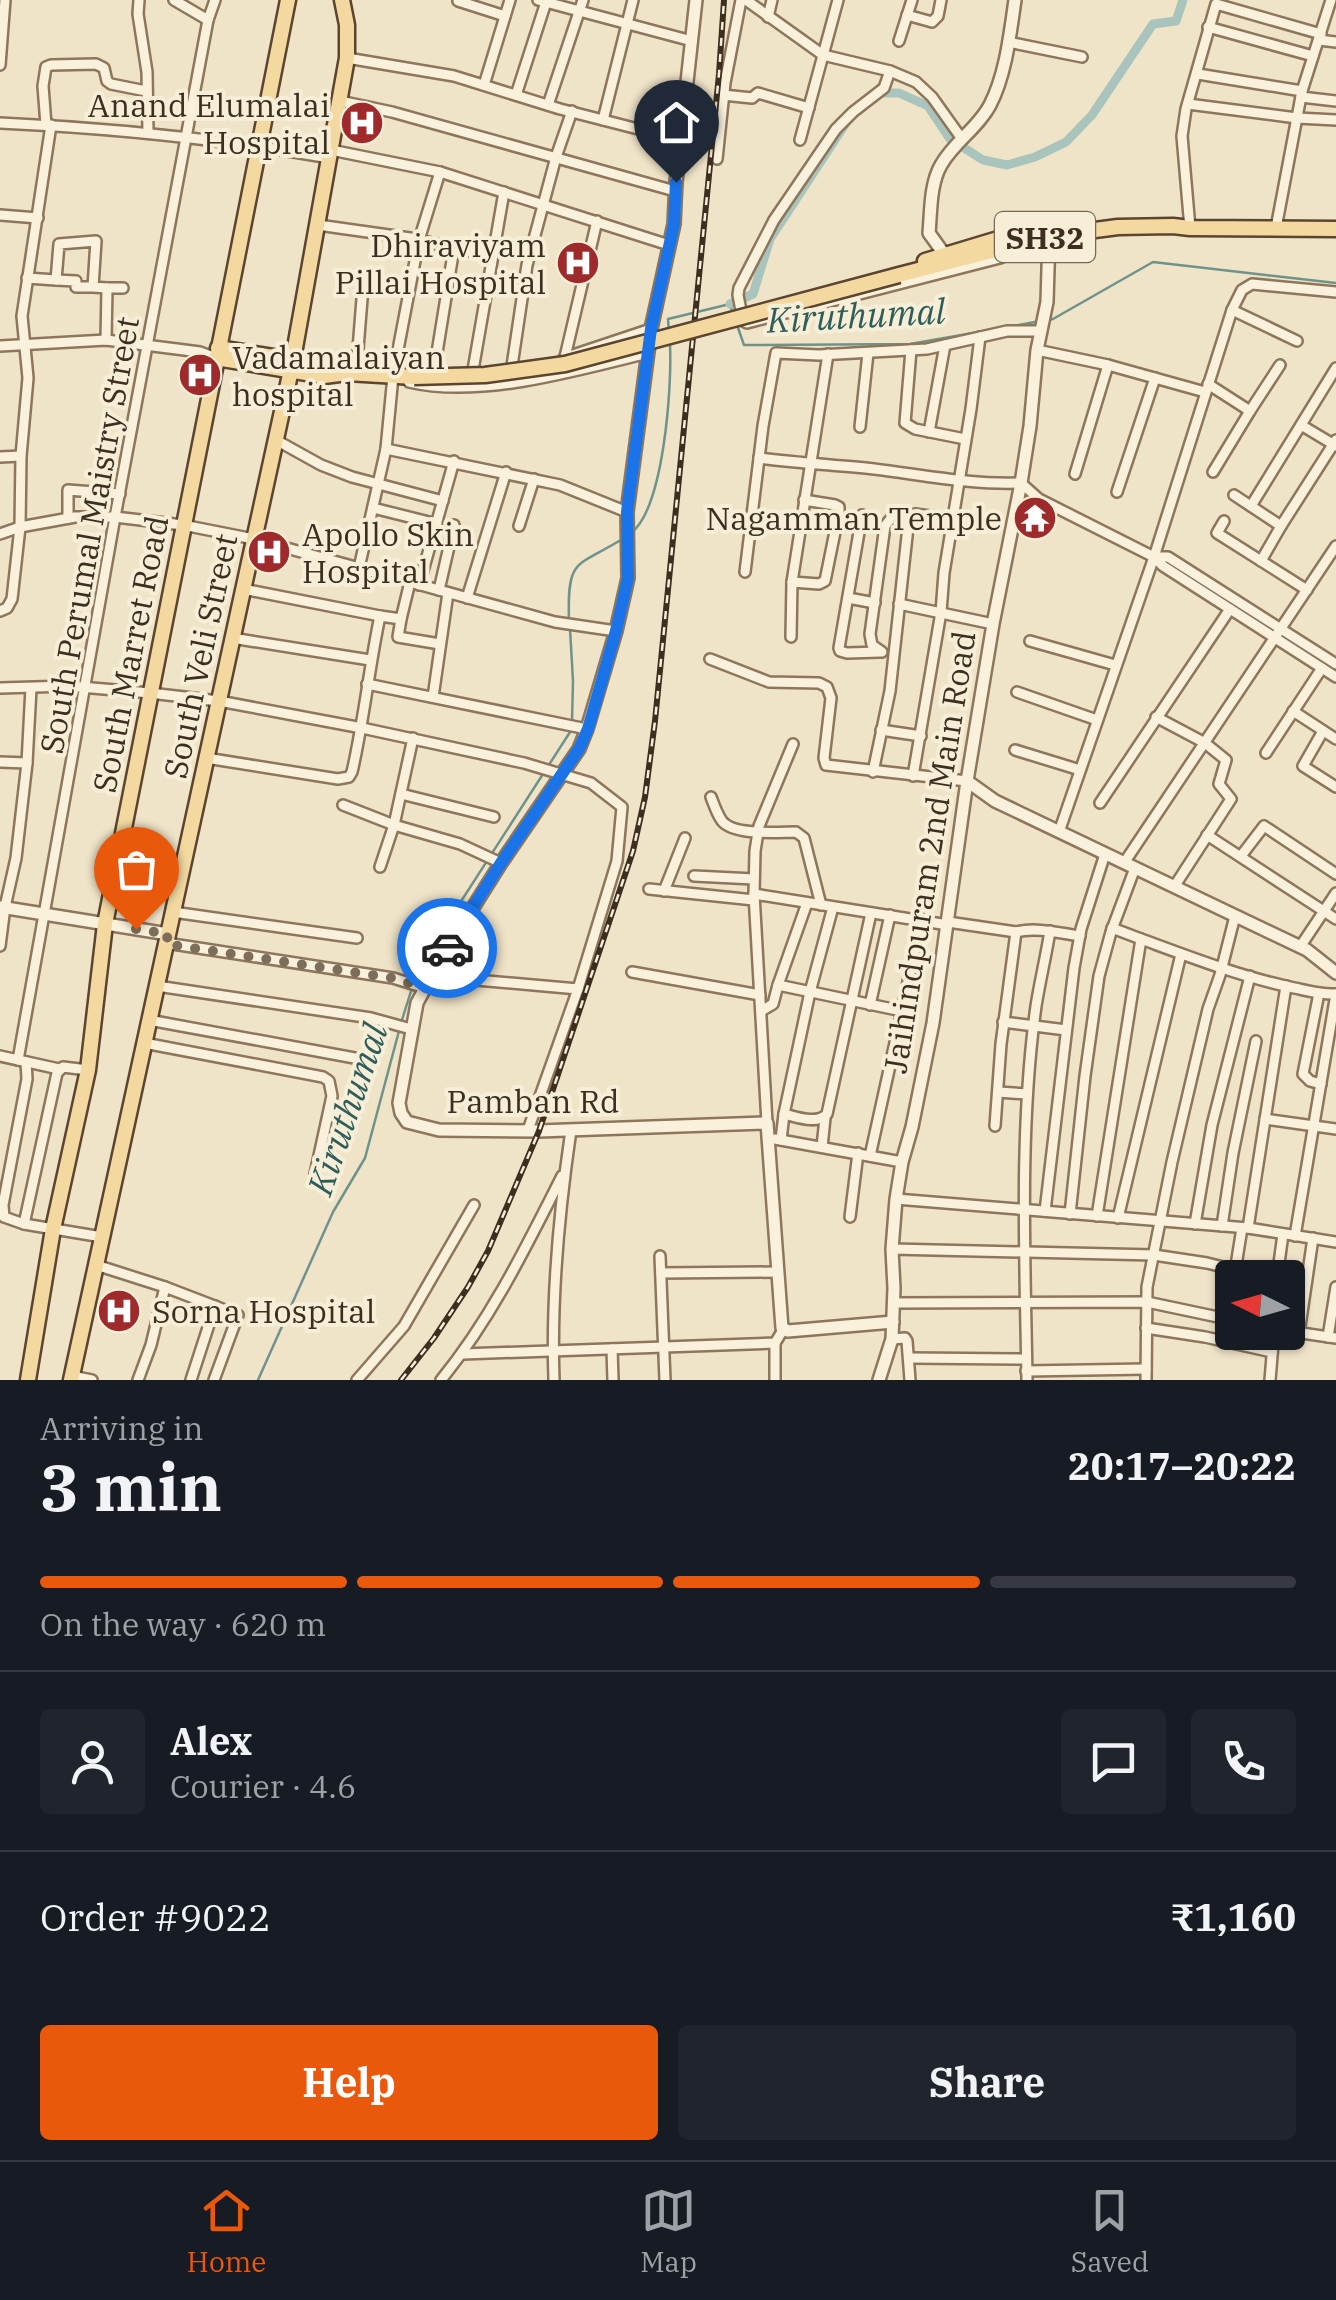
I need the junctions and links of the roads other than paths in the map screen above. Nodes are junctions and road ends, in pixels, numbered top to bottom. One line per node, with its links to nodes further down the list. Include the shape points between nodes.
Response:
1 (5, 0): 38 (street)
2 (139, 0): 42 (street)
3 (174, 0): 26 (street)
4 (215, 0): 26 (street, South Perumal Maistry Street)
5 (288, 0): 62 (main road, South Marret Road)
6 (342, 0): 37 (main road, South Veli Street)
7 (450, 0): 18 (street)
8 (510, 0): 23 (street)
9 (632, 0): 27 (street)
10 (696, 0): 31 (street, Pamban Rd)
11 (743, 0): 25 (street); 43 (street)
12 (772, 0): 25 (street)
13 (838, 0): 34 (street)
14 (912, 0): 22 (street)
15 (942, 0): 22 (street, via 932,22)
16 (1015, 0): 32 (street)
17 (1331, 0): 24 (street)
18 (459, 1): 23 (street)
19 (542, 1): 21 (street); 45 (street)
20 (1214, 1): 28 (street); 29 (street)
21 (581, 5): 27 (street); 49 (street)
22 (907, 14): 30 (street)
23 (505, 16): 41 (street)
24 (1331, 16): 29 (street)
25 (768, 17): 34 (street)
26 (208, 20): 58 (street, South Perumal Maistry Street)
27 (628, 24): 31 (street); 53 (street)
28 (1208, 27): 35 (street); 40 (street)
29 (1320, 37): 33 (street); 35 (street)
30 (899, 40)
31 (692, 41): 59 (street, Pamban Rd)
32 (1008, 42): 36 (street); 61 (street, via 991,104)
33 (1336, 42)
34 (824, 54): 39 (street); 50 (street)
35 (1313, 56): 44 (street)
36 (1082, 57)
37 (347, 58): 41 (street); 46 (main road, South Veli Street)
38 (0, 65)
39 (890, 71): 61 (street, via 924,88); 80 (street, via 884,88 843,120 774,220 740,285 743,319 1000,258)
40 (1198, 74): 44 (street); 48 (street)
41 (484, 85): 45 (street)
42 (146, 91): 56 (street, via 111,84 96,64 51,65 43,78); 57 (street)
43 (723, 94): 50 (street, via 758,94); 65 (street)
44 (1302, 94): 47 (street); 52 (street)
45 (516, 95): 49 (street)
46 (340, 101): 63 (main road, South Veli Street); 64 (street)
47 (1336, 101)
48 (1188, 104): 52 (street); 75 (street, via 1182,136)
49 (548, 105): 51 (street)
50 (809, 108): 60 (street)
51 (572, 112): 53 (street); 64 (street)
52 (1297, 118): 54 (street); 76 (street)
53 (602, 120): 59 (street)
54 (1336, 120)
55 (0, 123): 56 (street)
56 (48, 125): 57 (street); 71 (street)
57 (148, 132): 58 (street)
58 (187, 136): 62 (street); 102 (street, South Perumal Maistry Street)
59 (681, 140): 67 (street, Pamban Rd)
60 (800, 140)
61 (962, 140): 83 (street, via 934,186 930,232)
62 (258, 145): 63 (street); 105 (main road, South Marret Road)
63 (331, 154): 66 (street); 73 (main road, South Veli Street)
64 (556, 157): 67 (street); 69 (street)
65 (717, 159)
66 (440, 172): 68 (street); 79 (street)
67 (675, 191): 81 (street, Pamban Rd)
68 (504, 192): 69 (street); 84 (street)
69 (542, 204): 72 (street); 113 (street)
70 (0, 215): 71 (street)
71 (38, 218): 87 (street)
72 (598, 222): 81 (street); 109 (street)
73 (318, 225): 79 (street); 112 (main road, South Veli Street)
74 (1174, 226): 75 (main road, SH32); 78 (main road, SH32); 83 (main road, via 1121,220 1050,226)
75 (1190, 228): 76 (main road, SH32)
76 (1276, 228): 77 (main road, SH32)
77 (1336, 230)
78 (1049, 236): 80 (main road, SH32); 95 (street, Jaihindpuram 2nd Main Road)
79 (419, 240): 82 (street); 118 (street)
80 (1024, 244): 86 (main road, SH32)
81 (670, 245): 94 (street, Pamban Rd)
82 (454, 248): 84 (street); 116 (street)
83 (944, 254): 86 (main road)
84 (491, 256): 115 (street)
85 (364, 274): 117 (street)
86 (899, 275): 118 (main road, SH32, bridge, via 565,364 485,375)
87 (28, 278): 88 (street); 99 (street)
88 (56, 280): 89 (street); 89 (street, via 59,244 96,241)
89 (94, 288): 90 (street)
90 (106, 288): 91 (street); 97 (street)
91 (124, 288)
92 (1336, 292): 93 (street, via 1252,284)
93 (1232, 310): 98 (street); 120 (street)
94 (651, 329): 106 (street, Pamban Rd); 109 (street)
95 (1041, 332): 96 (street); 104 (street, Jaihindpuram 2nd Main Road)
96 (980, 337): 100 (street); 125 (street)
97 (106, 340): 99 (street); 102 (street)
98 (1297, 341)
99 (24, 344): 101 (street); 129 (street)
100 (945, 345): 103 (street); 124 (street)
101 (0, 346)
102 (148, 346): 105 (street); 142 (street, South Perumal Maistry Street)
103 (911, 350): 107 (street); 124 (street, via 905,423)
104 (1038, 350): 111 (street); 139 (street, Jaihindpuram 2nd Main Road)
105 (217, 353): 112 (main road); 158 (main road, South Marret Road)
106 (648, 353): 118 (street, via 495,384 415,384); 154 (street, Pamban Rd)
107 (868, 353): 108 (street); 123 (street)
108 (828, 354): 131 (street, via 776,353); 133 (street)
109 (564, 358): 113 (street)
110 (1280, 364): 121 (street)
111 (1108, 365): 119 (street); 136 (street)
112 (292, 366): 117 (main road, SH32, via 323,364); 126 (main road, South Veli Street)
113 (512, 366): 115 (street)
114 (1336, 368): 122 (street)
115 (473, 370): 116 (street)
116 (434, 371): 118 (street)
117 (351, 373): 118 (main road, SH32)
118 (404, 376): 128 (street)
119 (1155, 378): 120 (street); 141 (street)
120 (1207, 388): 121 (street); 166 (street)
121 (1250, 411): 135 (street)
122 (1301, 425): 127 (street); 148 (street)
123 (860, 427)
124 (929, 432): 125 (street)
125 (965, 439): 138 (street)
126 (276, 440): 140 (street, via 321,466); 164 (main road, South Veli Street)
127 (1335, 443): 161 (street)
128 (386, 449): 132 (street); 140 (street)
129 (21, 456): 130 (street); 162 (street)
130 (0, 457)
131 (759, 458): 133 (street); 171 (street)
132 (454, 462): 134 (street); 146 (street)
133 (810, 465): 138 (street); 145 (street)
134 (506, 472): 137 (street); 177 (street)
135 (1213, 472)
136 (1075, 474)
137 (534, 478): 154 (street); 160 (street)
138 (958, 480): 139 (street); 155 (street)
139 (1020, 483): 144 (street); 147 (street, Jaihindpuram 2nd Main Road)
140 (378, 484): 146 (street); 149 (street)
141 (1117, 492)
142 (120, 494): 152 (street, South Perumal Maistry Street); 153 (street, via 68,490)
143 (1234, 496): 148 (street)
144 (1038, 498): 147 (street); 166 (street)
145 (804, 500): 172 (street); 172 (street, via 835,505 839,512 824,580)
146 (443, 501): 157 (street)
147 (1016, 505): 186 (street, Jaihindpuram 2nd Main Road)
148 (1251, 506): 161 (street)
149 (373, 508): 157 (street); 168 (street)
150 (862, 516): 178 (street)
151 (912, 516): 155 (street); 179 (street, via 892,517 886,526); 180 (street)
152 (115, 517): 153 (street); 158 (street); 204 (street, South Perumal Maistry Street)
153 (68, 518): 162 (street)
154 (626, 518): 187 (street, Pamban Rd, via 628,578)
155 (952, 519): 183 (street)
156 (1224, 521): 167 (street, via 1216,533)
157 (437, 524): 173 (street)
158 (184, 525): 164 (street); 206 (main road, South Marret Road)
159 (454, 525): 176 (street)
160 (518, 526)
161 (1281, 526): 167 (street)
162 (20, 527): 163 (street); 170 (street)
163 (0, 534)
164 (254, 539): 168 (street); 174 (main road, South Veli Street)
165 (1336, 546): 175 (street)
166 (1154, 556): 181 (street); 188 (street, via 1168,557); 199 (street)
167 (1260, 561): 175 (street)
168 (359, 568): 173 (street)
169 (0, 572): 170 (street)
170 (15, 572): 182 (street, via 10,605)
171 (745, 572)
172 (792, 582): 189 (street)
173 (415, 583): 176 (street); 185 (street)
174 (243, 588): 184 (street); 190 (main road, South Veli Street)
175 (1307, 590): 188 (street)
176 (444, 592): 177 (street); 192 (street)
177 (466, 598): 187 (street)
178 (848, 598): 179 (street); 194 (street, via 840,651)
179 (876, 603): 194 (street, via 870,634)
180 (899, 604): 183 (street); 195 (street)
181 (1230, 609): 188 (street); 210 (street)
182 (0, 611)
183 (941, 612): 186 (street); 216 (street)
184 (380, 616): 185 (street); 197 (street)
185 (401, 619): 192 (street, via 398,636)
186 (994, 624): 230 (street, Jaihindpuram 2nd Main Road)
187 (616, 631): 213 (street, Pamban Rd)
188 (1279, 634): 198 (street); 219 (street)
189 (792, 637)
190 (232, 638): 197 (street); 208 (main road, South Veli Street)
191 (1030, 640): 199 (street)
192 (440, 644): 207 (street)
193 (1336, 647): 198 (street)
194 (880, 652): 195 (street)
195 (895, 654): 214 (street)
196 (710, 659): 227 (street, via 770,682 824,685 830,698 826,765)
197 (370, 660): 201 (street)
198 (1329, 664): 200 (street); 209 (street)
199 (1115, 665): 211 (street)
200 (1336, 677)
201 (368, 684): 207 (street); 212 (street)
202 (0, 688): 203 (street)
203 (31, 688): 204 (street); 225 (street)
204 (86, 688): 206 (street); 261 (street, South Perumal Maistry Street)
205 (1018, 692): 211 (street)
206 (150, 693): 208 (street); 267 (main road, South Marret Road)
207 (433, 697): 213 (street)
208 (219, 701): 212 (street); 223 (main road, South Veli Street)
209 (1293, 711): 215 (street); 222 (street)
210 (1156, 717): 219 (street); 234 (street)
211 (1097, 720): 226 (street)
212 (362, 728): 217 (street); 223 (street, via 345,779)
213 (583, 728): 228 (street, Pamban Rd, via 579,749)
214 (881, 730): 216 (street); 227 (street)
215 (1323, 731): 218 (street); 231 (street, via 1303,766)
216 (921, 736): 229 (street)
217 (413, 738): 228 (street); 232 (street)
218 (1336, 740)
219 (1205, 743): 240 (street, via 1226,760 1219,784 1230,799); 245 (street)
220 (793, 744): 238 (street)
221 (1015, 750): 226 (street)
222 (1266, 754)
223 (206, 758): 260 (main road, South Veli Street)
224 (0, 762): 225 (street)
225 (27, 763): 257 (street, via 16,858)
226 (1080, 770): 239 (street)
227 (873, 772): 229 (street)
228 (558, 774): 244 (street, Pamban Rd); 286 (street, via 592,784 622,807 616,861)
229 (913, 776): 230 (street)
230 (968, 781): 239 (street); 268 (street, Jaihindpuram 2nd Main Road)
231 (1336, 787)
232 (400, 794): 236 (street); 237 (street)
233 (711, 797): 238 (street, via 723,823)
234 (1100, 803)
235 (343, 805): 237 (street)
236 (494, 817)
237 (394, 825): 244 (street); 246 (street)
238 (758, 832): 249 (street); 256 (street, via 801,834)
239 (1059, 832): 242 (street)
240 (1207, 836): 243 (street); 250 (street)
241 (685, 838): 252 (street)
242 (1105, 854): 245 (street); 269 (street)
243 (1241, 856): 247 (street, via 1264,826); 259 (street)
244 (498, 862): 283 (street, Pamban Rd)
245 (1130, 866): 250 (street); 272 (street)
246 (380, 867)
247 (1336, 874)
248 (694, 876): 249 (street)
249 (754, 879): 254 (street)
250 (1174, 887): 264 (street)
251 (650, 889): 252 (street)
252 (664, 890): 254 (street)
253 (1336, 893): 259 (street)
254 (754, 897): 255 (street); 289 (street)
255 (808, 903): 256 (street); 284 (street)
256 (821, 905): 258 (street)
257 (2, 907): 261 (street); 276 (street)
258 (833, 907): 262 (street); 288 (street)
259 (1324, 911): 265 (street); 277 (street)
260 (173, 912): 273 (street); 274 (main road, South Veli Street)
261 (45, 913): 267 (street); 305 (street, South Perumal Maistry Street)
262 (871, 913): 263 (street); 292 (street)
263 (890, 916): 266 (street); 293 (street)
264 (1235, 916): 277 (street); 280 (street)
265 (1336, 919)
266 (921, 920): 268 (street); 295 (street)
267 (105, 924): 274 (street); 307 (main road, South Marret Road)
268 (948, 924): 271 (street); 324 (street, Jaihindpuram 2nd Main Road)
269 (1082, 929): 270 (street); 300 (street)
270 (1050, 931): 271 (street); 298 (street)
271 (1016, 932): 297 (street)
272 (1111, 932): 275 (street); 331 (street, via 1099,976)
273 (357, 938)
274 (167, 939): 283 (street); 285 (main road, South Veli Street)
275 (1140, 942): 278 (street); 332 (street)
276 (0, 946)
277 (1300, 947): 281 (street)
278 (1180, 957): 280 (street); 334 (street)
279 (632, 972): 289 (street)
280 (1221, 972): 282 (street); 335 (street)
281 (1336, 973)
282 (1250, 981): 287 (street); 337 (street, via 1212,1125)
283 (425, 983): 286 (street); 299 (street, Pamban Rd)
284 (778, 985): 288 (street); 294 (street, via 773,1004)
285 (156, 986): 296 (main road, South Veli Street); 299 (street)
286 (578, 989): 316 (street)
287 (1286, 989): 290 (street); 313 (street)
288 (810, 992): 292 (street); 311 (street)
289 (760, 995): 294 (street)
290 (1319, 996): 291 (street); 308 (street, via 1303,1074)
291 (1335, 998): 308 (street)
292 (852, 1001): 293 (street); 312 (street)
293 (870, 1004): 295 (street)
294 (760, 1011): 318 (street)
295 (902, 1011): 323 (street)
296 (150, 1020): 302 (main road, South Veli Street); 304 (street)
297 (1004, 1022): 298 (street); 309 (street)
298 (1034, 1026): 300 (street); 310 (street)
299 (408, 1028): 316 (street, Pamban Rd, via 399,1104 406,1122 439,1130)
300 (1066, 1030): 330 (street)
301 (1256, 1041): 338 (street)
302 (144, 1043): 326 (street, via 323,1077 332,1096); 343 (main road, South Veli Street)
303 (0, 1056): 305 (street)
304 (360, 1059)
305 (22, 1061): 306 (street); 336 (street, South Perumal Maistry Street, via 27,1078 2,1205 4,1217)
306 (59, 1069): 307 (street); 336 (street)
307 (88, 1070): 340 (main road, South Marret Road)
308 (1321, 1084): 315 (street)
309 (998, 1092): 310 (street); 314 (street)
310 (1028, 1094): 329 (street)
311 (784, 1114): 312 (street); 320 (street)
312 (825, 1118): 321 (street)
313 (1265, 1119): 315 (street); 339 (street)
314 (995, 1126)
315 (1314, 1126): 319 (street); 342 (street)
316 (528, 1130): 317 (street, Pamban Rd)
317 (571, 1130): 318 (street, Pamban Rd); 325 (street)
318 (767, 1130): 320 (street); 354 (street)
319 (1336, 1130)
320 (782, 1140): 321 (street)
321 (822, 1147): 322 (street)
322 (858, 1153): 323 (street); 333 (street)
323 (870, 1156): 324 (street)
324 (902, 1162): 327 (street, Jaihindpuram 2nd Main Road)
325 (565, 1169): 373 (street); 375 (street)
326 (314, 1174)
327 (896, 1200): 329 (street); 346 (street, Jaihindpuram 2nd Main Road)
328 (474, 1205): 386 (street, via 404,1326)
329 (1024, 1210): 330 (street); 347 (street)
330 (1045, 1212): 331 (street)
331 (1070, 1214): 332 (street)
332 (1096, 1216): 334 (street)
333 (850, 1217)
334 (1118, 1218): 335 (street)
335 (1160, 1221): 337 (street); 348 (street)
336 (24, 1224): 340 (street)
337 (1195, 1224): 338 (street)
338 (1222, 1226): 339 (street)
339 (1245, 1228): 341 (street); 350 (street)
340 (53, 1229): 343 (street); 381 (main road, South Marret Road)
341 (1282, 1234): 342 (street); 351 (street)
342 (1295, 1236): 344 (street)
343 (102, 1237): 352 (main road, South Veli Street)
344 (1313, 1238): 345 (street); 356 (street)
345 (1336, 1242)
346 (892, 1249): 347 (street); 361 (street, Jaihindpuram 2nd Main Road)
347 (1024, 1251): 348 (street); 359 (street)
348 (1154, 1254): 353 (street); 360 (street)
349 (660, 1256): 355 (street)
350 (1238, 1260)
351 (1279, 1260)
352 (96, 1265): 357 (street); 380 (main road, South Veli Street)
353 (1215, 1266)
354 (777, 1272): 355 (street); 366 (street)
355 (661, 1273): 371 (street)
356 (1305, 1276)
357 (165, 1287): 362 (street); 383 (street)
358 (1336, 1287): 368 (street)
359 (1026, 1302): 360 (street); 361 (street); 377 (street)
360 (1147, 1302): 363 (street); 365 (street)
361 (894, 1303): 364 (street, Jaihindpuram 2nd Main Road)
362 (215, 1306): 384 (street); 385 (street, via 238,1315)
363 (1215, 1317)
364 (893, 1322): 366 (street); 369 (street, Jaihindpuram 2nd Main Road)
365 (1146, 1328): 374 (street); 378 (street)
366 (784, 1330): 370 (street)
367 (1305, 1334): 368 (street)
368 (1332, 1337)
369 (892, 1338): 376 (street, via 906,1339); 392 (street, Jaihindpuram 2nd Main Road)
370 (774, 1343): 371 (street); 391 (street)
371 (663, 1346): 372 (street); 390 (street)
372 (612, 1349): 373 (street); 389 (street)
373 (553, 1350): 375 (street); 388 (street)
374 (1272, 1352): 394 (street)
375 (462, 1354): 387 (street)
376 (909, 1358): 377 (street); 393 (street)
377 (1026, 1359): 379 (street)
378 (1146, 1374): 379 (street)
379 (1026, 1376)
380 (71, 1378): 382 (street)
381 (28, 1380)
382 (92, 1380)
383 (138, 1380)
384 (191, 1380)
385 (214, 1380)
386 (357, 1380)
387 (441, 1380)
388 (554, 1380)
389 (612, 1380)
390 (664, 1380)
391 (776, 1380)
392 (879, 1380)
393 (910, 1380)
394 (1270, 1380)

